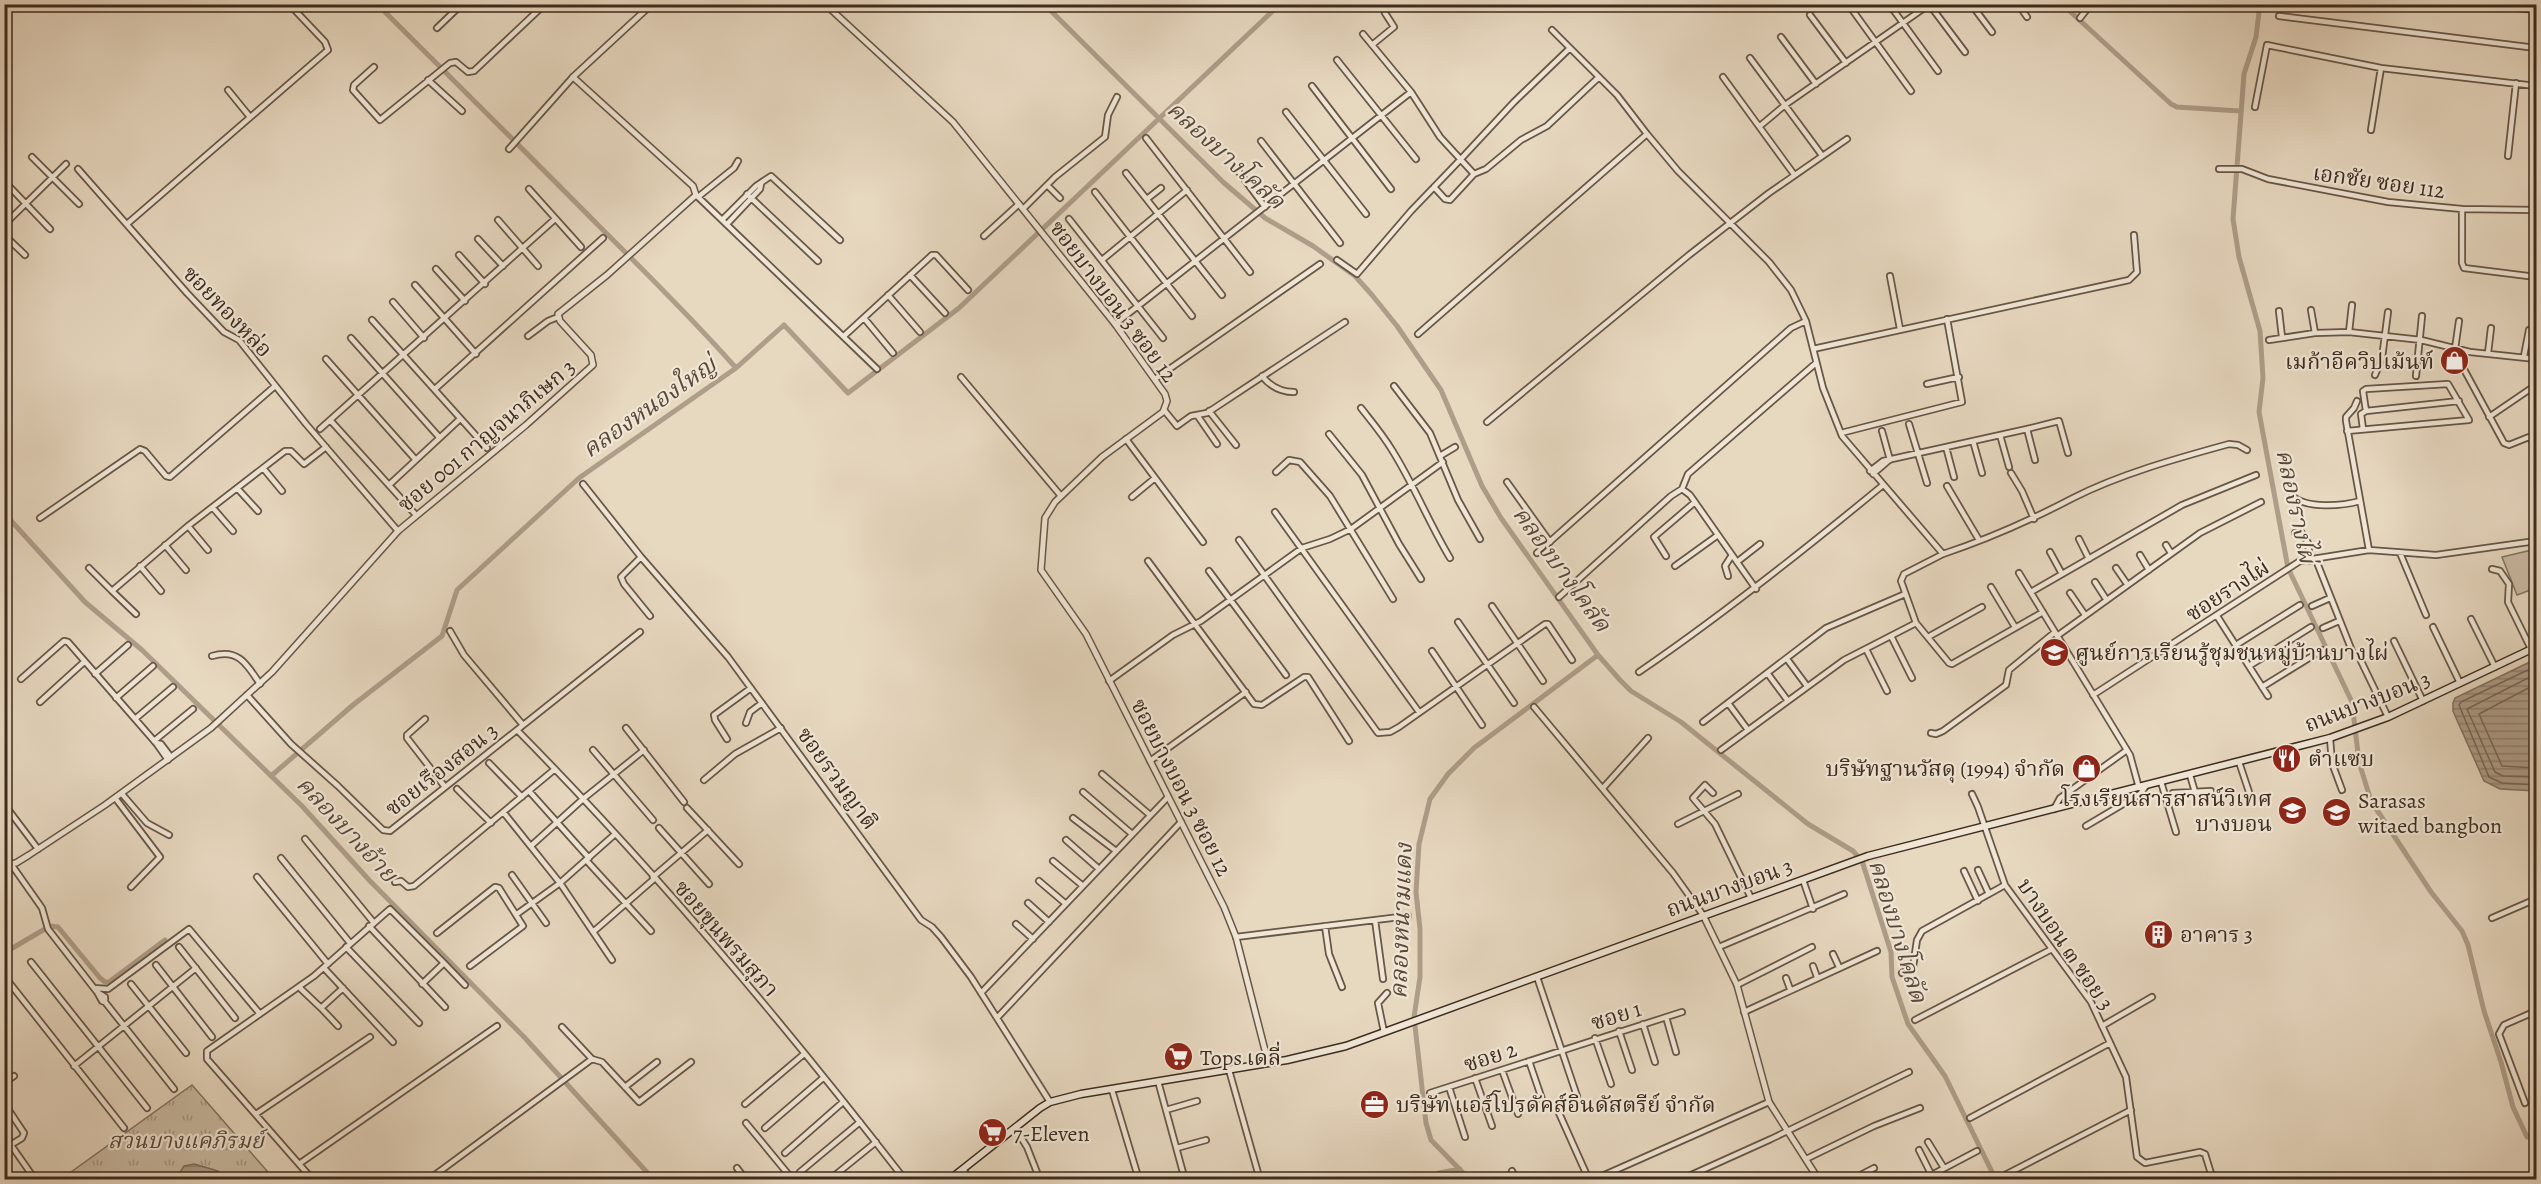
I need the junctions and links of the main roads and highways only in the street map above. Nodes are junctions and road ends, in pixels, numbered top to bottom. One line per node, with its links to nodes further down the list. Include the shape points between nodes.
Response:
1 (2534, 648): 2 (main road, ถนนบางบอน 3, via 2388,717 2330,738 1868,856 1327,1051 1050,1102)
2 (949, 1179)

